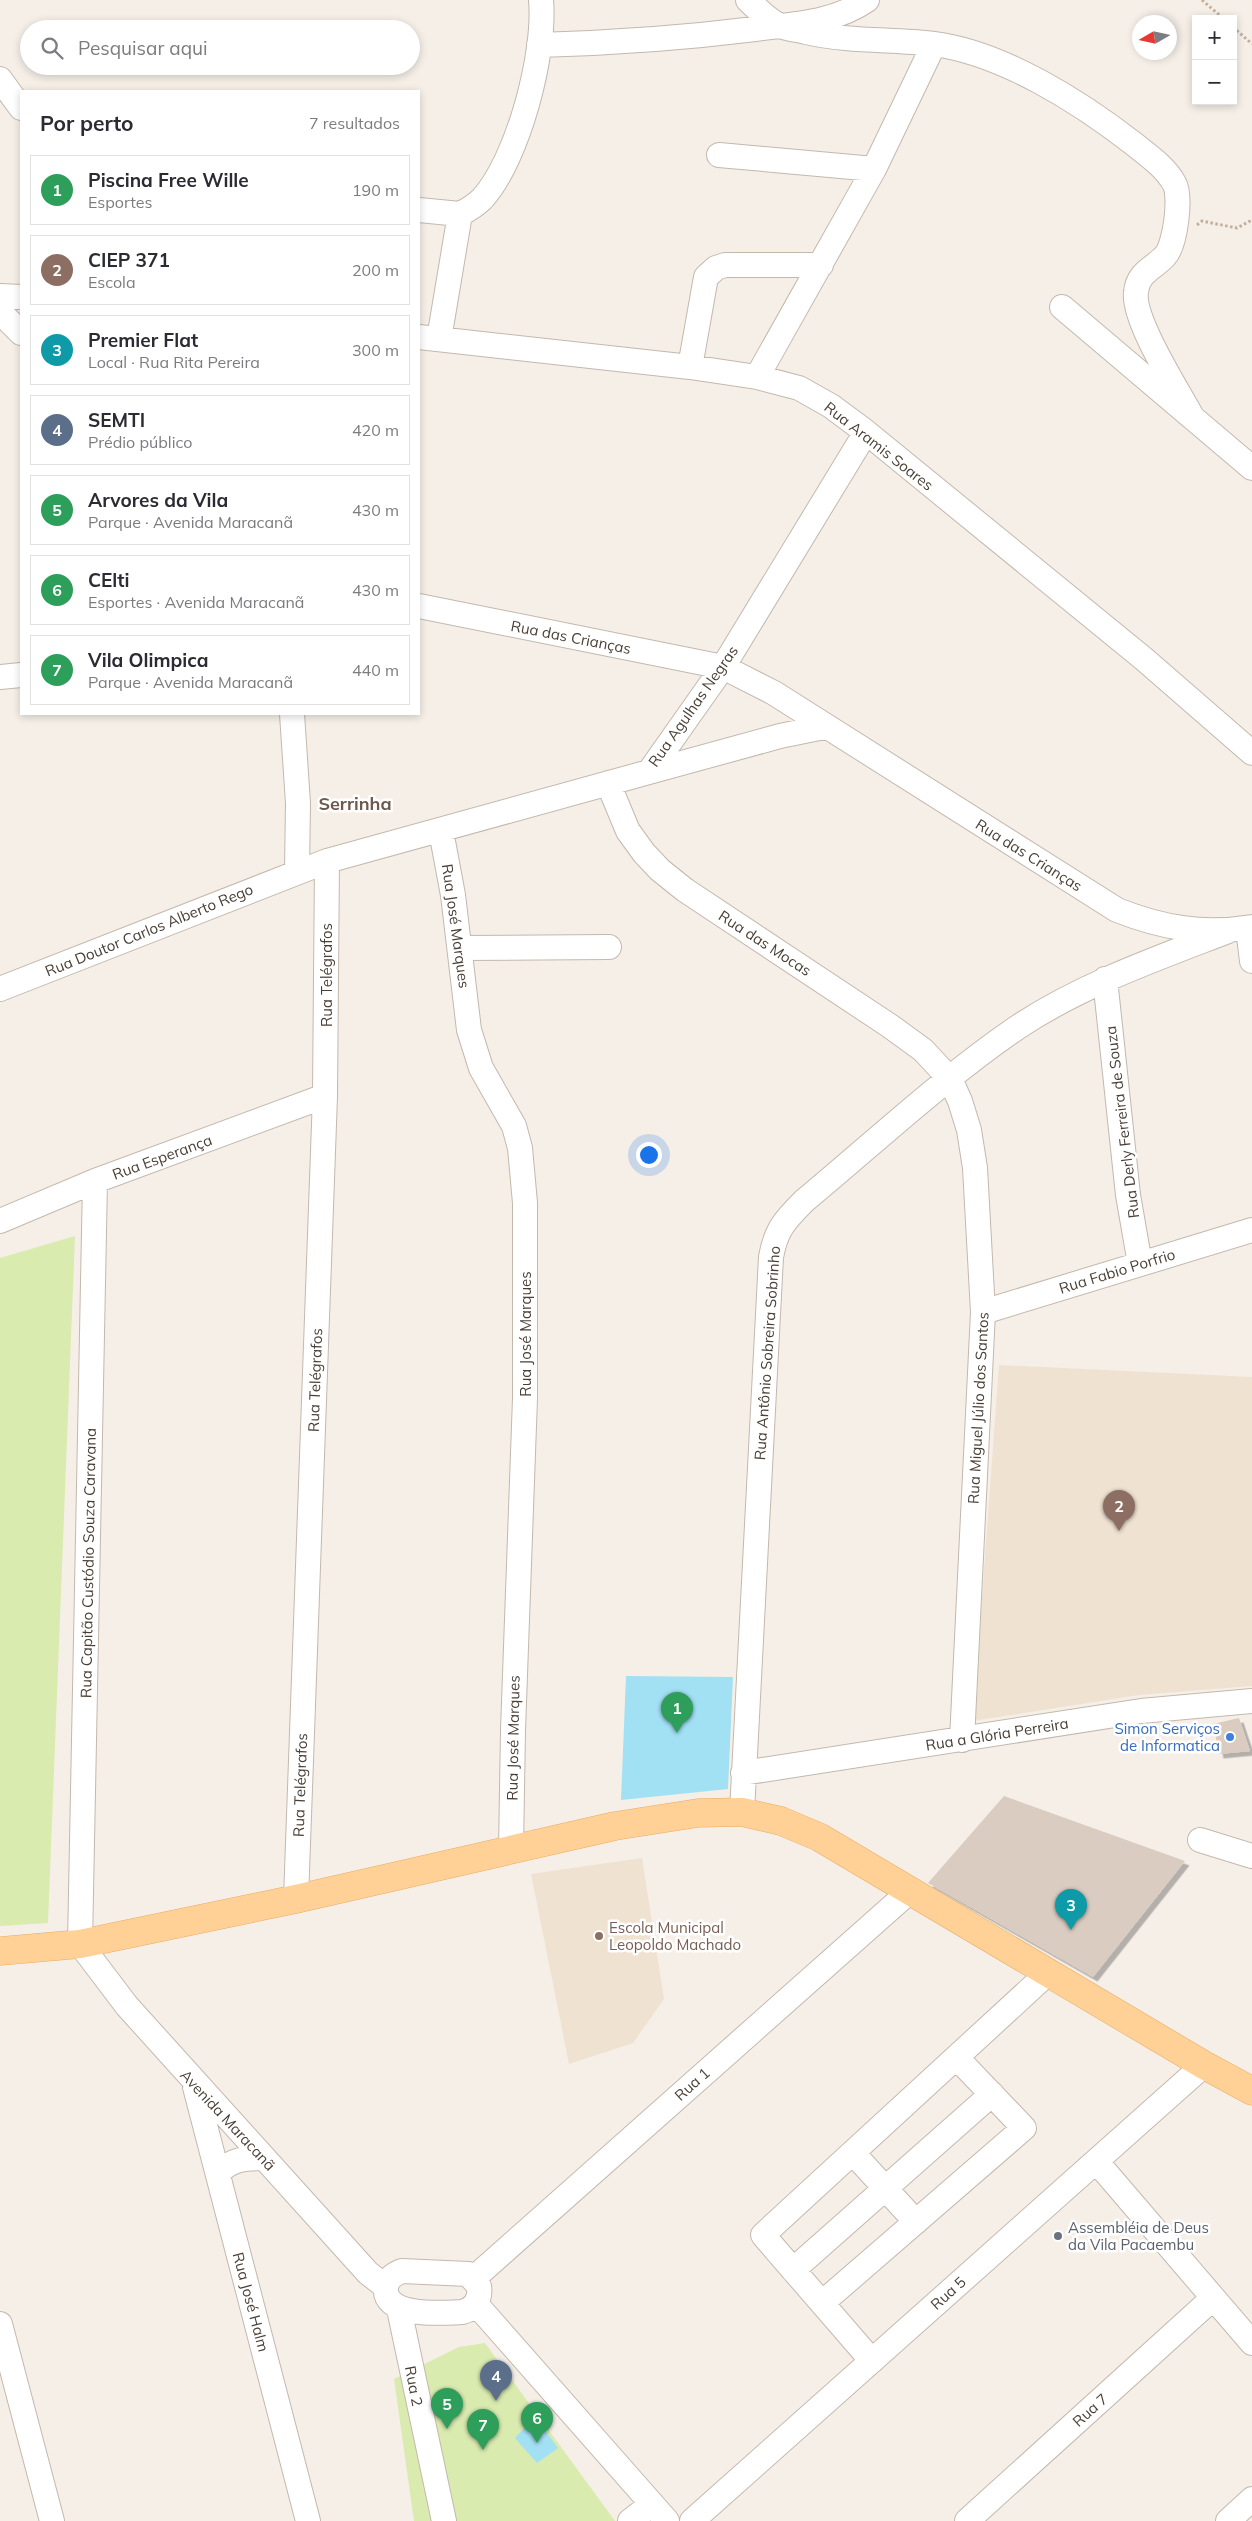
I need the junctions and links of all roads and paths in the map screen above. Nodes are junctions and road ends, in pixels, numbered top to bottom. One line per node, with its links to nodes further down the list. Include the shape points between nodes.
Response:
1 (541, 0): 10 (street)
2 (748, 0): 6 (street)
3 (867, 0): 6 (street, via 846,13 830,18)
4 (1202, 0): 5 (path)
5 (1219, 15)
6 (780, 26): 8 (street, via 844,39); 10 (street, via 645,41)
7 (1237, 31): 9 (path)
8 (934, 44): 14 (street); 18 (street, via 984,57 1019,72 1111,126 1163,167 1176,186 1179,210)
9 (1252, 44)
10 (539, 45): 16 (street, via 533,79 506,160 481,199)
11 (0, 79): 12 (street)
12 (20, 107)
13 (719, 155): 14 (street)
14 (874, 169): 19 (street)
15 (420, 210): 16 (street)
16 (460, 214): 25 (street)
17 (1252, 220): 18 (path, via 1237,228 1202,221)
18 (1166, 255): 28 (street, via 1144,272 1136,293 1136,304 1152,343)
19 (821, 265): 26 (street, via 725,266 710,272 703,284); 27 (street)
20 (0, 296): 21 (street)
21 (20, 297)
22 (1062, 307): 28 (street)
23 (0, 312): 24 (street)
24 (20, 332)
25 (429, 338): 26 (street, Rua Aramis Soares)
26 (690, 367): 27 (street, Rua Aramis Soares)
27 (756, 377): 29 (street, Rua Aramis Soares, via 799,388 831,406)
28 (1191, 415): 30 (street)
29 (866, 432): 32 (street, Rua Agulhas Negras); 37 (street, Rua Aramis Soares, via 1144,659)
30 (1252, 468)
31 (420, 606): 32 (street, Rua das Crianças)
32 (723, 667): 36 (street, Rua das Crianças, via 774,693); 38 (street, Rua Agulhas Negras)
33 (20, 675): 34 (street)
34 (0, 677)
35 (292, 715): 42 (street, via 298,803)
36 (824, 727): 38 (street); 43 (street, Rua das Crianças, via 1117,910 1169,928)
37 (1252, 753)
38 (649, 772): 39 (street, Rua Agulhas Negras)
39 (608, 784): 40 (street, Rua Agulhas Negras); 49 (street, Rua das Mocas, via 628,831 660,870 685,890 890,1026 923,1050)
40 (441, 831): 41 (street, Rua Agulhas Negras); 45 (street, Rua José Marques, via 454,895)
41 (327, 861): 42 (street, Rua Agulhas Negras); 50 (street, Rua Telégrafos)
42 (297, 871): 48 (street, Rua Doutor Carlos Alberto Rego)
43 (1243, 929): 46 (street); 47 (street, Rua Antônio Sobreira Sobrinho)
44 (609, 947): 45 (street)
45 (460, 948): 61 (street, Rua José Marques, via 474,1051 514,1126 520,1148 525,1203 525,1398)
46 (1252, 961)
47 (1105, 979): 49 (street, Rua Antônio Sobreira Sobrinho, via 1019,1027); 54 (street, Rua Derly Ferreira de Souza, via 1128,1195)
48 (0, 989)
49 (950, 1079): 55 (street, Rua Miguel Júlio dos Santos, via 969,1130 975,1168); 58 (street, Rua Antônio Sobreira Sobrinho, via 804,1202 784,1221 775,1238 770,1267)
50 (325, 1096): 51 (street, Rua Esperança); 64 (street, Rua Telégrafos)
51 (95, 1181): 52 (street, Rua Esperança); 65 (street, Rua Capitão Custódio Souza Caravana)
52 (0, 1221)
53 (1252, 1230): 54 (street, Rua Fabio Porfrio)
54 (1140, 1264): 55 (street, Rua Fabio Porfrio)
55 (983, 1312): 57 (street, Rua Miguel Júlio dos Santos)
56 (1252, 1701): 57 (street, Rua a Glória Perreira, via 1141,1710)
57 (962, 1740): 58 (street, Rua a Glória Perreira)
58 (743, 1773): 59 (street, Rua Antônio Sobreira Sobrinho)
59 (742, 1812): 61 (main road, via 698,1813 634,1823); 63 (main road, via 781,1821 819,1837)
60 (1200, 1840): 62 (street)
61 (511, 1850): 64 (main road)
62 (1252, 1856)
63 (910, 1891): 67 (main road); 80 (street, Rua 1)
64 (296, 1899): 65 (main road)
65 (80, 1944): 66 (main road); 70 (street, Avenida Maracanã, via 127,2006)
66 (0, 1951)
67 (1049, 1972): 68 (street); 69 (main road)
68 (957, 2058): 72 (street); 73 (street)
69 (1204, 2065): 71 (main road); 75 (street, Rua 5)
70 (194, 2083): 74 (street, Avenida Maracanã); 76 (street, Rua José Halm)
71 (1252, 2091)
72 (992, 2094): 77 (street); 78 (street, via 1024,2128)
73 (853, 2153): 77 (street); 79 (street, via 763,2235)
74 (264, 2158): 76 (street, via 234,2161); 81 (street, Avenida Maracanã, via 368,2273)
75 (1096, 2162): 82 (street); 88 (street, Rua 5)
76 (218, 2173): 92 (street, Rua José Halm)
77 (885, 2189): 78 (street); 79 (street)
78 (916, 2222): 83 (street)
79 (793, 2270): 83 (street)
80 (474, 2278): 81 (street, via 462,2272 405,2270 393,2275); 84 (street, via 480,2289)
81 (386, 2287): 85 (street, Avenida Maracanã, via 389,2300)
82 (1212, 2299): 87 (street); 96 (street, Rua 7)
83 (822, 2303): 88 (street)
84 (476, 2304): 85 (street, via 462,2312); 90 (street)
85 (399, 2309): 93 (street, Rua 2)
86 (0, 2324): 91 (street)
87 (1252, 2343)
88 (872, 2361): 95 (street, Rua 5)
89 (1252, 2499): 97 (street)
90 (659, 2513): 94 (street)
91 (52, 2521)
92 (308, 2521)
93 (444, 2521)
94 (630, 2521)
95 (692, 2521)
96 (968, 2521)
97 (1228, 2521)

